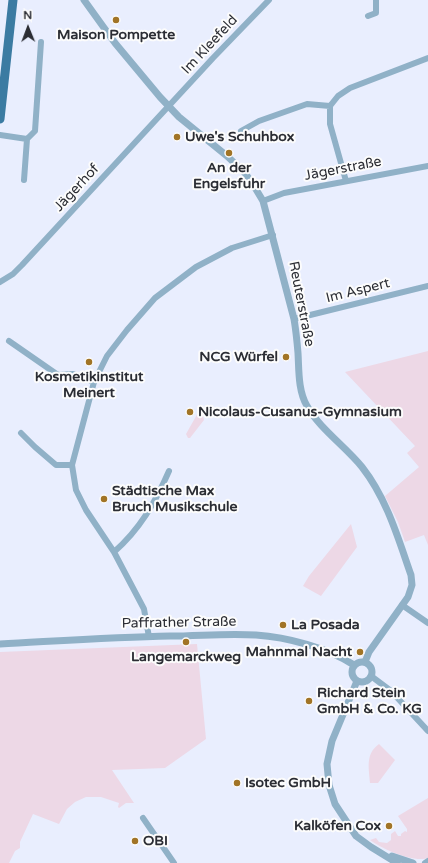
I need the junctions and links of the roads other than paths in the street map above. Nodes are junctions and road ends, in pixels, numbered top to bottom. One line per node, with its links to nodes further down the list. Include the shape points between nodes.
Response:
1 (13, 0): 10 (main road)
2 (84, 0): 9 (street, Reuterstraße, via 115,43)
3 (269, 0): 9 (street, Im Kleefeld)
4 (376, 0): 5 (street, via 376,13)
5 (368, 16)
6 (41, 42): 13 (street, via 35,131)
7 (428, 58): 8 (street, via 350,88 338,96)
8 (330, 106): 11 (street, via 307,104 259,121); 16 (street, via 330,124)
9 (169, 107): 17 (street, Reuterstraße, via 245,173); 19 (street, Jägerhof, via 22,265)
10 (0, 119)
11 (241, 131)
12 (0, 135): 13 (street)
13 (27, 139): 15 (street)
14 (428, 166): 16 (street, Jägerstraße)
15 (24, 180)
16 (346, 181): 17 (street, Jägerstraße, via 284,193)
17 (263, 201): 18 (street, Reuterstraße)
18 (273, 235): 21 (street, Reuterstraße); 23 (street, via 232,248 196,267 156,298 107,356)
19 (0, 282)
20 (428, 286): 21 (street, Im Aspert)
21 (294, 320): 28 (street, Reuterstraße, via 300,386 307,407 362,467 385,505 411,575 412,585)
22 (9, 341): 23 (street, via 58,375 73,374)
23 (94, 382): 25 (street)
24 (21, 433): 25 (street, via 56,465)
25 (72, 465): 27 (street, via 76,490)
26 (169, 471): 27 (street, via 142,523)
27 (114, 552): 30 (street, via 144,609)
28 (402, 605): 29 (street); 32 (street, Reuterstraße, via 369,652)
29 (428, 623)
30 (149, 637): 31 (street, Paffrather Straße); 33 (street, Paffrather Straße, via 257,635 280,638 338,656)
31 (0, 644)
32 (365, 662): 33 (street); 34 (street, via 371,668)
33 (354, 665): 35 (street, via 351,672)
34 (371, 676): 35 (street, via 365,682); 36 (street, via 391,691)
35 (357, 681): 38 (street, via 332,741 327,764 329,785 335,804 356,836)
36 (428, 731)
37 (143, 818): 40 (street)
38 (378, 851): 41 (street); 42 (street)
39 (428, 861): 43 (street)
40 (174, 863)
41 (397, 863)
42 (413, 863)
43 (425, 863)

